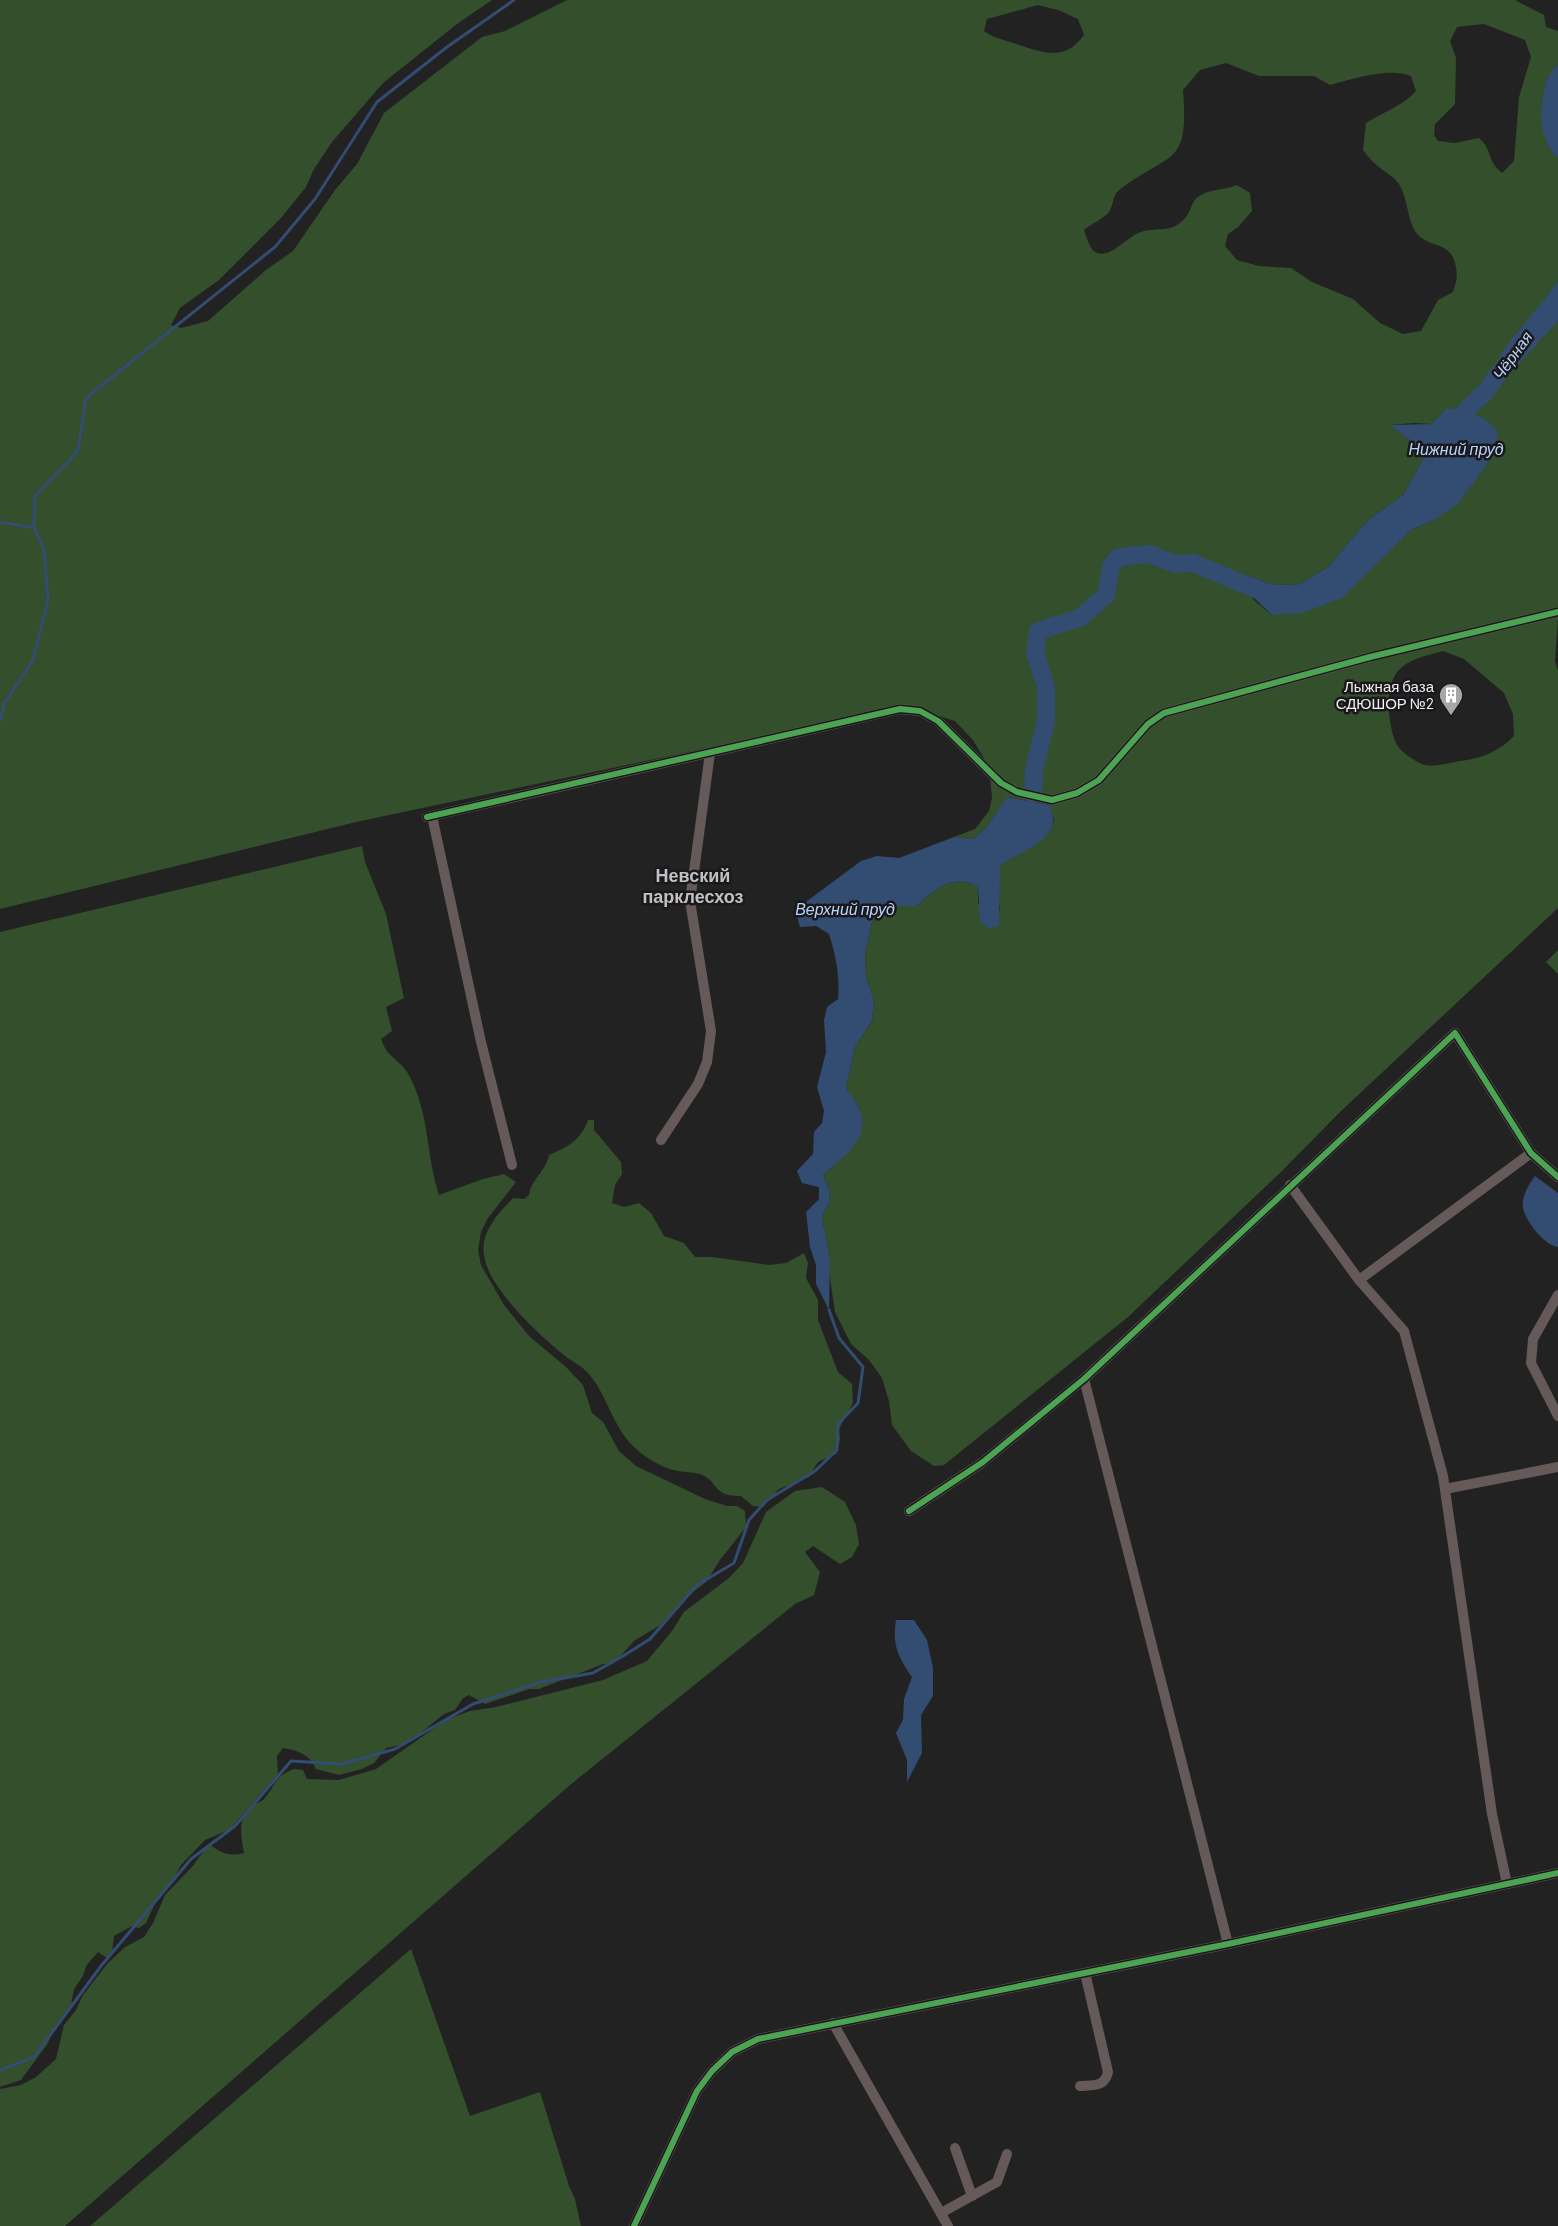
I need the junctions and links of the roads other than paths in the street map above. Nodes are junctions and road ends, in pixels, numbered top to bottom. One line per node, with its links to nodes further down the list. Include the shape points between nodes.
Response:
1 (1558, 612): 2 (street, via 1370,657 1164,713 1148,724 1099,780 1077,793 1052,800 1017,792 1001,782 938,721 920,711 900,709)
2 (710, 753): 3 (street, via 690,901 711,1031 707,1062 698,1084); 5 (street, via 430,817)
3 (661, 1140)
4 (1531, 1153): 6 (street); 7 (street, via 1455,1032); 8 (street)
5 (512, 1165)
6 (1558, 1177)
7 (1290, 1185): 8 (street); 10 (street)
8 (1359, 1280): 13 (street, via 1404,1331)
9 (1558, 1295): 11 (street, via 1533,1339 1532,1362)
10 (1084, 1379): 14 (street, via 983,1462); 17 (street)
11 (1558, 1416)
12 (1558, 1467): 13 (street)
13 (1446, 1490): 16 (street, via 1492,1814)
14 (909, 1511)
15 (1558, 1873): 16 (street)
16 (1507, 1884): 17 (street)
17 (1228, 1944): 18 (street)
18 (1085, 1973): 19 (street); 20 (street, via 1108,2072 1107,2080 1102,2084)
19 (833, 2023): 24 (street); 25 (street, via 758,2039 732,2052 712,2071 697,2091)
20 (1080, 2086)
21 (955, 2148): 23 (street)
22 (1006, 2154): 23 (street, via 997,2182)
23 (972, 2196): 24 (street)
24 (941, 2214): 26 (street)
25 (634, 2226)
26 (948, 2226)

